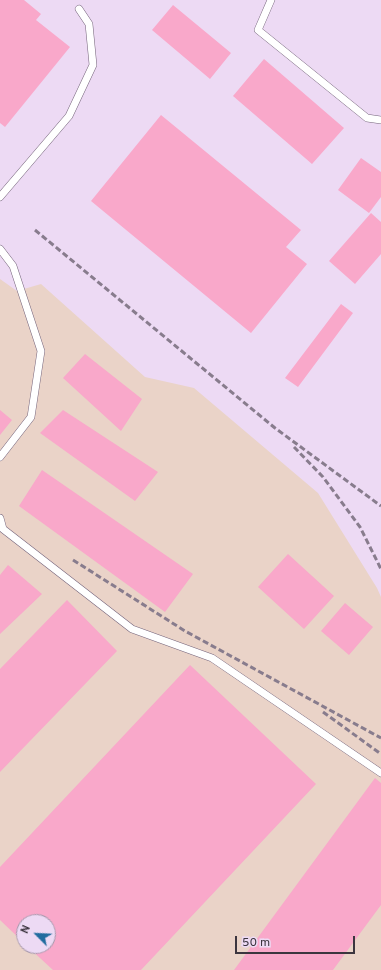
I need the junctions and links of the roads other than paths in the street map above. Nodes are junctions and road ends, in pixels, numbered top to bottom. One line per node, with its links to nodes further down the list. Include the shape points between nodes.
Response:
1 (271, 0): 3 (lane, via 258,30 367,118)
2 (79, 9): 4 (lane, via 89,24 93,65 69,116)
3 (381, 120)
4 (0, 198)
5 (0, 250): 6 (lane, via 13,266 41,351 31,417)
6 (0, 457)
7 (0, 518): 8 (lane, via 3,529 132,628 212,658)
8 (381, 773)

